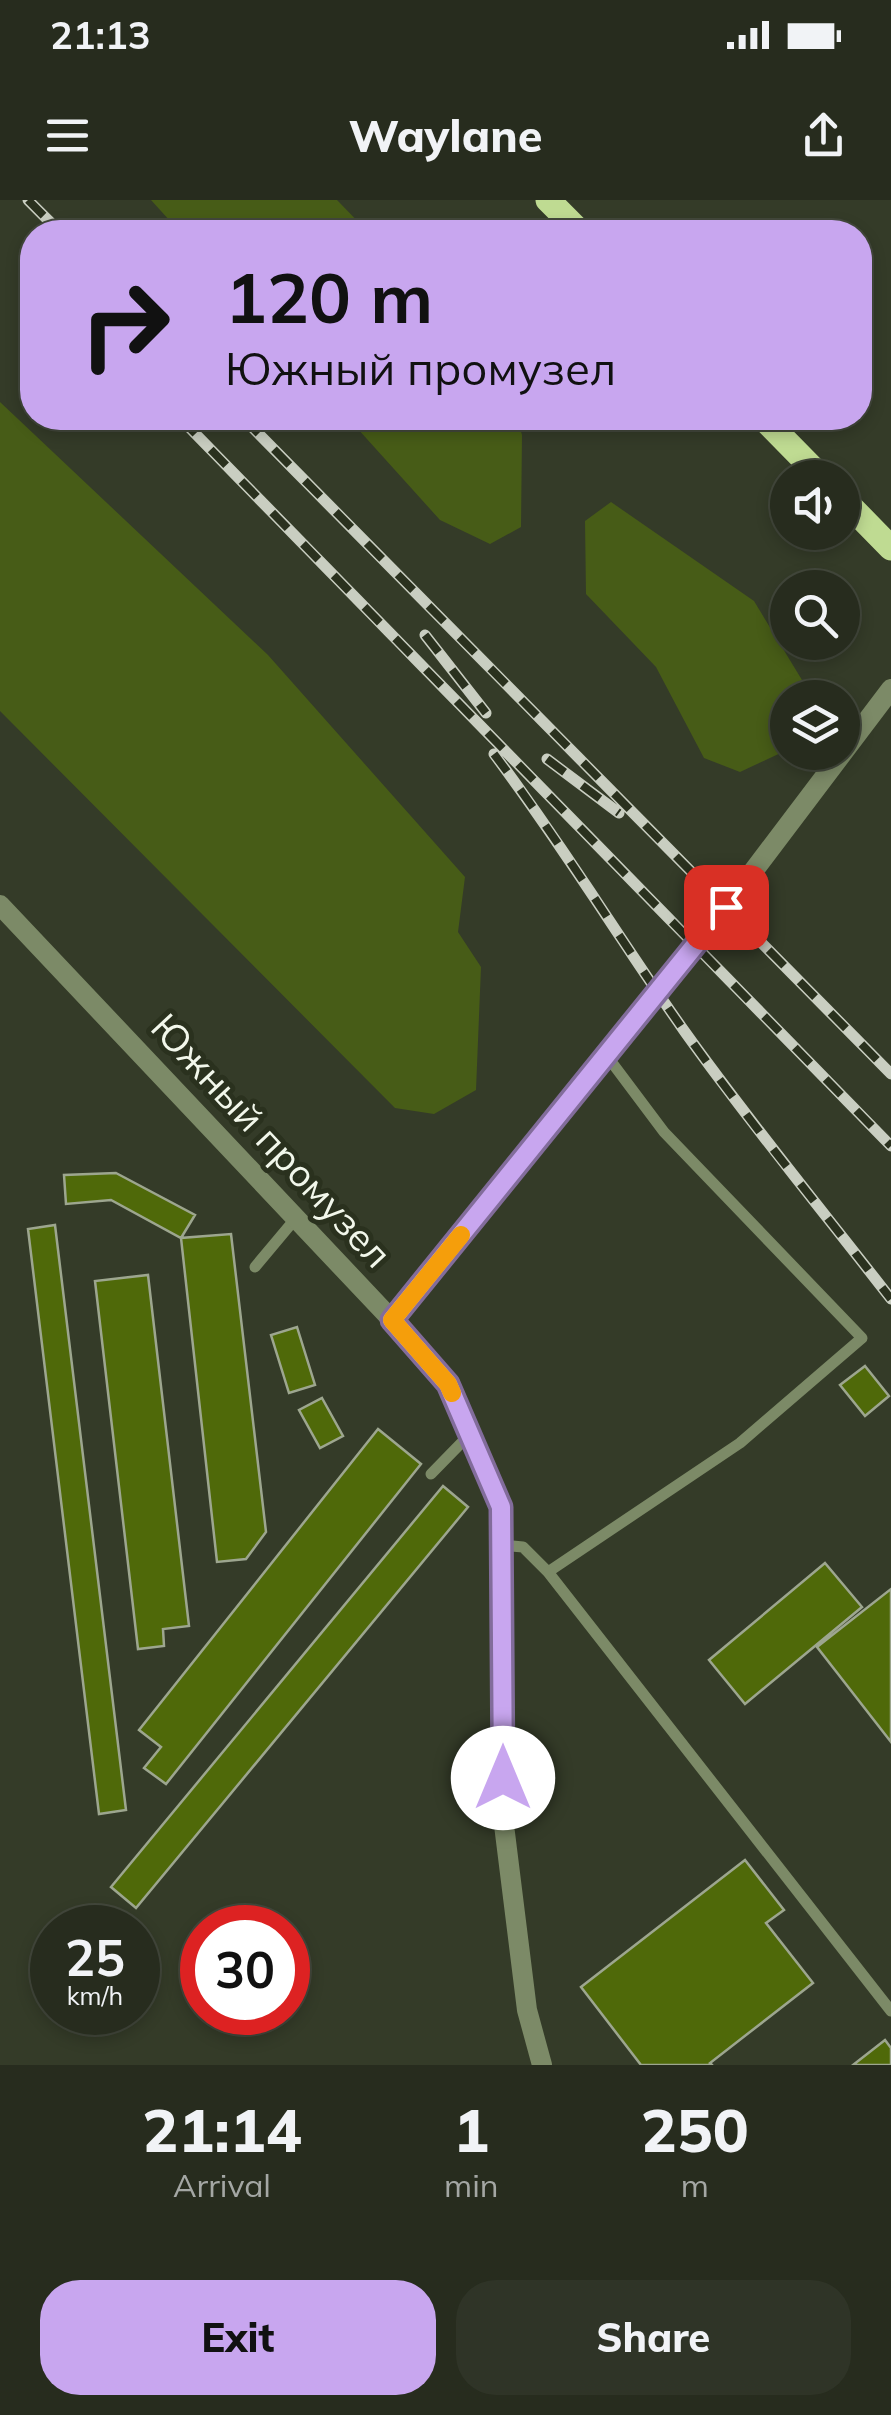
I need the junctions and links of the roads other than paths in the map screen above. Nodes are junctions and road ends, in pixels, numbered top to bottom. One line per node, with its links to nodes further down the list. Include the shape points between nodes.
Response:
1 (548, 200): 2 (main road)
2 (568, 220)
3 (774, 430): 4 (main road)
4 (804, 460)
5 (860, 516): 6 (main road)
6 (891, 548)
7 (891, 689): 9 (street, Южный промузел)
8 (0, 905): 10 (street, Южный промузел)
9 (607, 1056): 12 (street, Южный промузел); 16 (lane, via 664,1132 862,1338 740,1443)
10 (296, 1218): 11 (lane); 12 (street, Южный промузел)
11 (256, 1266)
12 (392, 1320): 13 (street, via 448,1384)
13 (470, 1434): 14 (lane); 15 (street, via 501,1507)
14 (432, 1474)
15 (501, 1545): 16 (lane, via 523,1547); 18 (street, via 504,1817 527,2010)
16 (548, 1572): 17 (lane)
17 (891, 2011)
18 (542, 2065)

